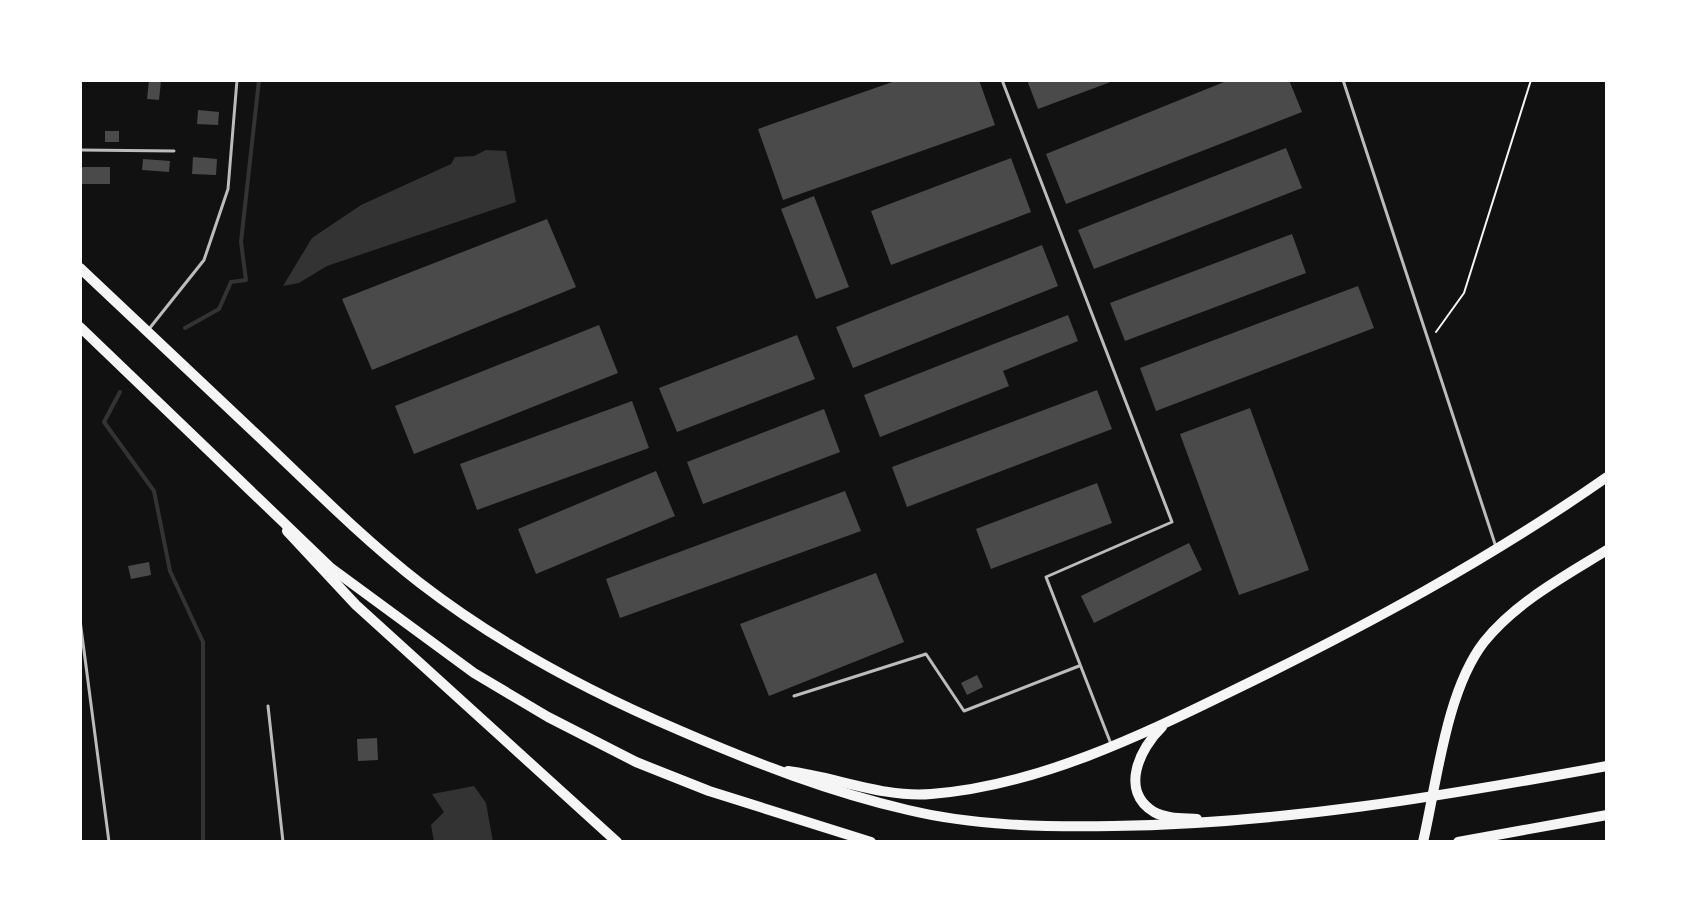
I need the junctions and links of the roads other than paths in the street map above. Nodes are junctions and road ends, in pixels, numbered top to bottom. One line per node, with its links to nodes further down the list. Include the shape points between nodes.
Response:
1 (237, 80): 8 (lane, via 228,189 204,260)
2 (1002, 80): 14 (lane, via 1172,522 1046,577)
3 (1343, 80): 11 (lane)
4 (80, 150): 5 (lane)
5 (174, 151)
6 (80, 268): 8 (main road)
7 (80, 327): 10 (main road)
8 (146, 331): 20 (main road, via 336,511 455,608 633,710)
9 (1607, 477): 11 (main road)
10 (268, 508): 25 (main road, via 356,605); 26 (main road, via 377,605 548,717 636,762 709,791)
11 (1497, 550): 17 (main road, via 1395,610)
12 (1607, 550): 27 (main road, via 1517,610 1483,644 1470,665 1448,729)
13 (80, 620): 23 (lane)
14 (1079, 666): 15 (lane, via 964,711 926,654); 18 (lane)
15 (794, 696)
16 (268, 706): 24 (lane)
17 (1168, 722): 18 (main road); 22 (main road, via 1140,753 1135,780 1141,799 1167,817)
18 (1111, 744): 20 (main road, via 1016,779 927,795)
19 (1607, 766): 22 (main road, via 1401,802)
20 (774, 770): 22 (main road, via 910,811 983,821 1084,826)
21 (1607, 815): 28 (main road)
22 (1231, 822)
23 (109, 842)
24 (283, 842)
25 (617, 842)
26 (871, 842)
27 (1423, 842)
28 (1458, 842)

